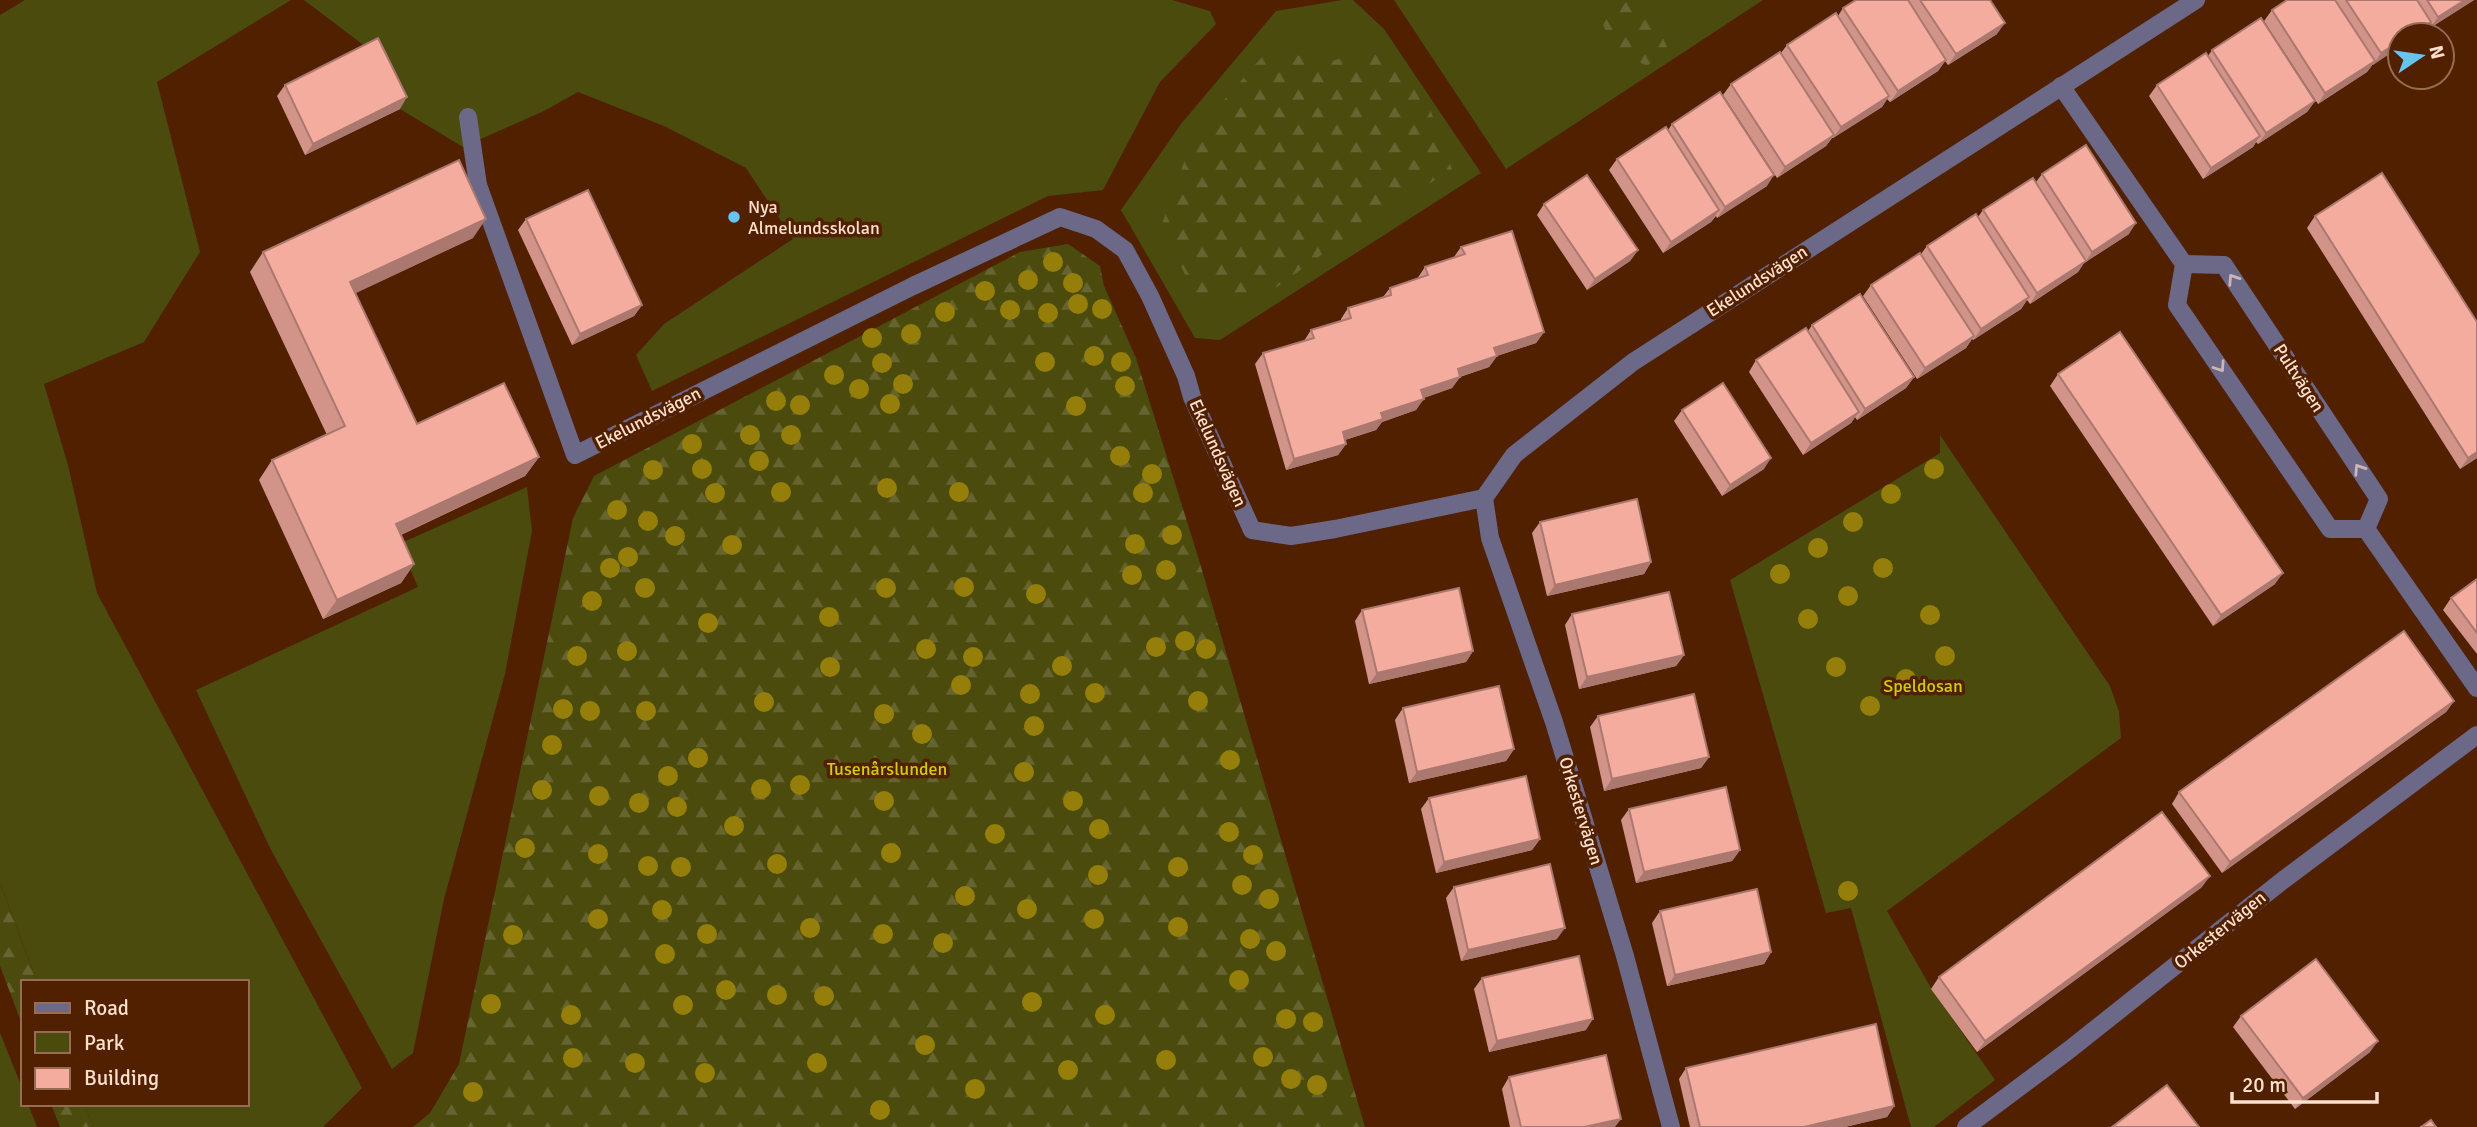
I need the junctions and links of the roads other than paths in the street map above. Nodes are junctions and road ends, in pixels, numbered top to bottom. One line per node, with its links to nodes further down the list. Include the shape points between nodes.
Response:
1 (2196, 0): 2 (street, Ekelundsvägen)
2 (2061, 86): 4 (street); 5 (street, Ekelundsvägen, via 1633,362 1514,454)
3 (468, 117): 5 (street, Ekelundsvägen, via 478,185 575,455 1060,217 1096,229 1125,250 1150,296 1252,530 1291,536)
4 (2184, 264): 6 (street, one-way to 6, via 2177,304 2330,530); 6 (street, Pultvägen, one-way to 4, via 2379,499 2224,265)
5 (1483, 498): 9 (street, Orkestervägen, via 1490,538 1562,748 1625,956)
6 (2366, 528): 7 (street)
7 (2477, 688)
8 (2477, 735): 10 (street, Orkestervägen)
9 (1671, 1127)
10 (1966, 1127)

